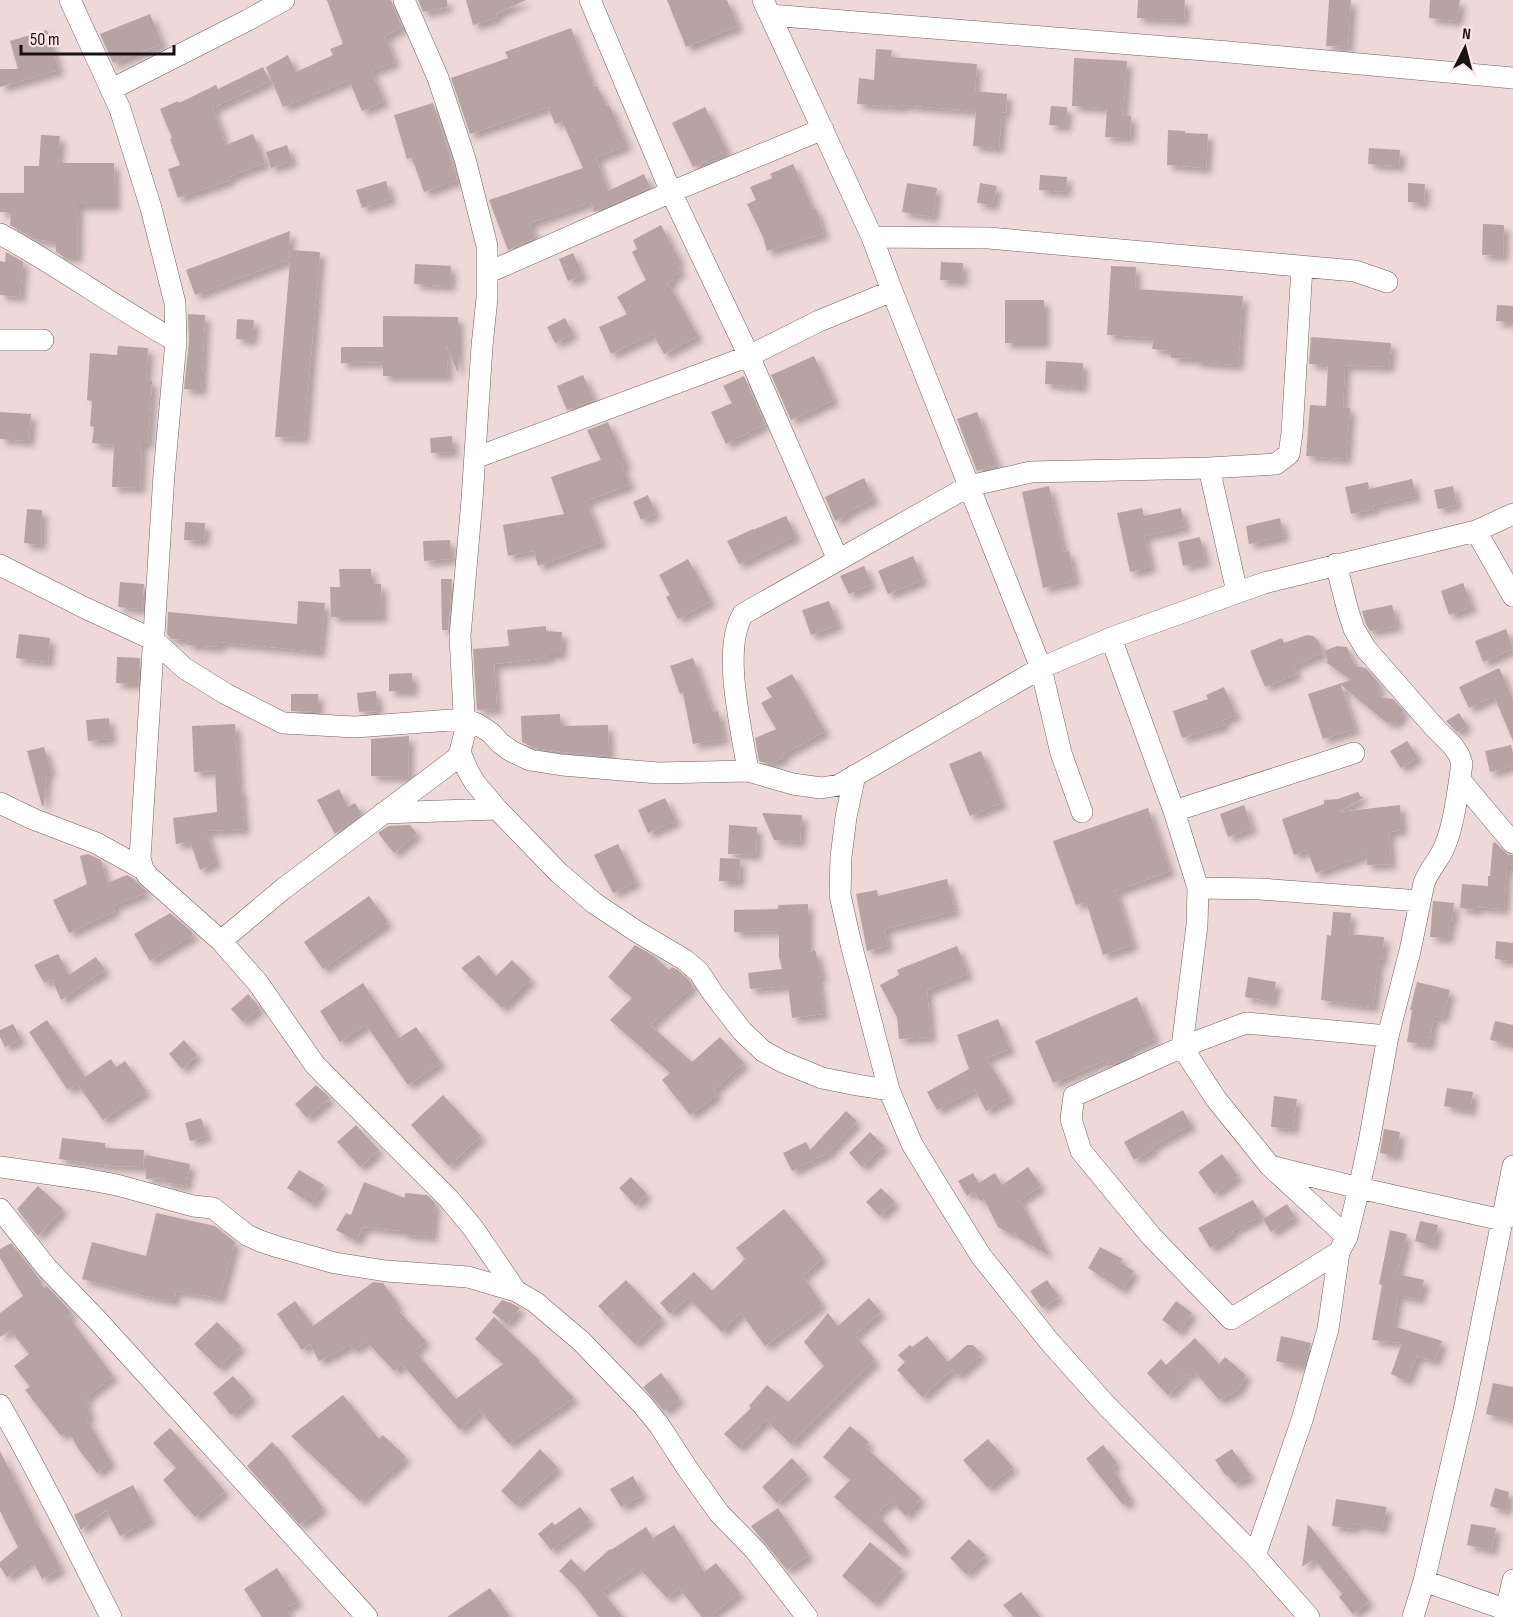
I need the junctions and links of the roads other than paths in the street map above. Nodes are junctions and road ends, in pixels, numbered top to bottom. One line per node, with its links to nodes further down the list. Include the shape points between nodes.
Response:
1 (70, 0): 7 (street)
2 (284, 0): 7 (street)
3 (404, 0): 13 (street, via 438,78 465,159 487,246)
4 (590, 0): 9 (street)
5 (766, 8): 6 (street); 8 (street)
6 (1513, 78)
7 (112, 89): 16 (street, via 133,146)
8 (823, 129): 9 (street); 11 (street)
9 (671, 192): 13 (street); 21 (street)
10 (0, 234): 17 (street)
11 (872, 237): 12 (street, via 989,238); 15 (street)
12 (1302, 267): 14 (street, via 1355,271); 23 (street, via 1289,454 1276,464)
13 (487, 273): 22 (street)
14 (1388, 282)
15 (892, 291): 21 (street); 24 (street)
16 (176, 303): 17 (street); 20 (street)
17 (137, 320): 20 (street)
18 (0, 340): 19 (street)
19 (43, 340)
20 (176, 341): 33 (street)
21 (749, 356): 22 (street); 27 (street)
22 (475, 458): 35 (street, via 460,636)
23 (1209, 468): 24 (street, via 1031,472); 30 (street)
24 (969, 486): 27 (street); 34 (street)
25 (1513, 514): 26 (street)
26 (1476, 531): 28 (street); 31 (street)
27 (838, 560): 38 (street, via 743,614 737,624 733,675)
28 (1336, 564): 30 (street); 40 (street, via 1354,629 1366,649 1459,755)
29 (0, 565): 33 (street)
30 (1237, 592): 32 (street)
31 (1513, 596)
32 (1111, 639): 34 (street); 43 (street)
33 (154, 640): 35 (street, via 184,668 283,723 355,727); 47 (street, via 140,858)
34 (1041, 668): 39 (street); 45 (street, via 1061,753)
35 (465, 719): 36 (street); 38 (street, via 491,733 511,752 530,760 658,773)
36 (460, 752): 42 (street, via 475,783); 44 (street)
37 (1354, 753): 43 (street)
38 (748, 771): 39 (street, via 821,788)
39 (855, 775): 53 (street, via 841,857 840,895)
40 (1460, 780): 46 (street); 49 (street, via 1448,836 1428,872)
41 (0, 803): 47 (street, via 96,843)
42 (497, 809): 44 (street); 53 (street, via 594,903 686,960 763,1052 822,1078)
43 (1174, 811): 48 (street)
44 (383, 813): 50 (street)
45 (1082, 813)
46 (1513, 843)
47 (144, 869): 50 (street)
48 (1198, 888): 49 (street, via 1260,888); 52 (street)
49 (1420, 901): 51 (street)
50 (221, 941): 61 (street, via 258,983 315,1065 448,1198)
51 (1388, 1036): 52 (street, via 1246,1023); 57 (street)
52 (1182, 1047): 54 (street, via 1216,1100); 60 (street, via 1074,1096 1071,1119 1081,1151 1151,1236 1231,1319)
53 (889, 1089): 63 (street, via 912,1144 981,1256 1105,1404)
54 (1270, 1166): 57 (street); 60 (street)
55 (1513, 1166): 59 (street)
56 (0, 1167): 61 (street, via 117,1185 213,1208 260,1241 335,1263 468,1277)
57 (1359, 1188): 59 (street); 60 (street)
58 (0, 1209): 68 (street, via 47,1268)
59 (1508, 1217): 65 (street)
60 (1343, 1244): 63 (street, via 1317,1371)
61 (516, 1291): 69 (street, via 582,1341 642,1404 718,1513 755,1550)
62 (0, 1405): 67 (street)
63 (1255, 1556): 70 (street)
64 (1513, 1580): 66 (street)
65 (1424, 1581): 66 (street); 71 (street)
66 (1509, 1613)
67 (111, 1617)
68 (367, 1617)
69 (807, 1617)
70 (1309, 1617)
71 (1413, 1617)

